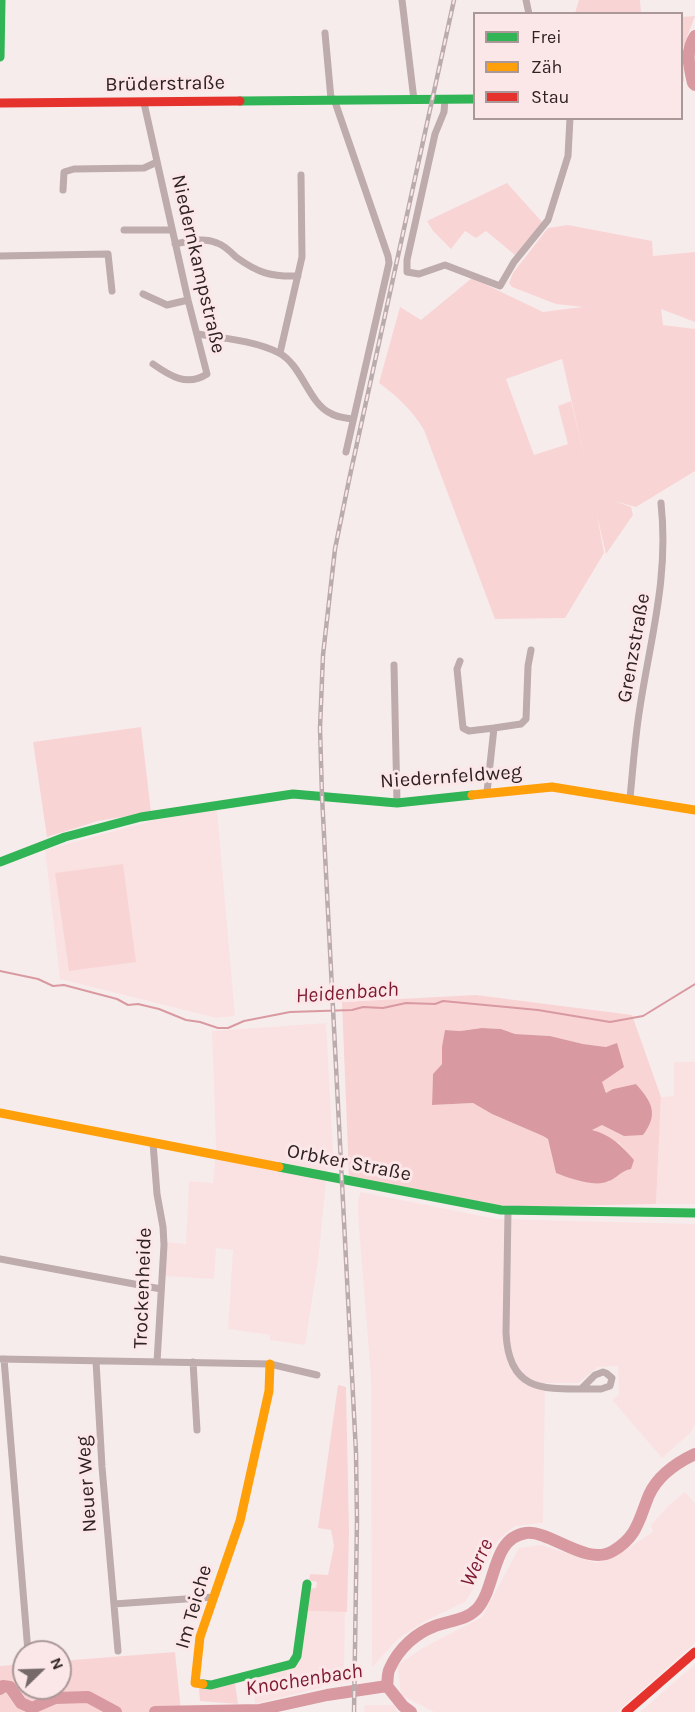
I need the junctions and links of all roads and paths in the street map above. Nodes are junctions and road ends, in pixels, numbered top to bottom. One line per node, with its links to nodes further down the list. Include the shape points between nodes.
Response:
1 (1, 0): 4 (street)
2 (402, 0): 9 (street)
3 (325, 33): 6 (street)
4 (0, 40): 5 (street)
5 (0, 57)
6 (332, 99): 9 (street, Brüderstraße); 10 (street, Brüderstraße); 27 (street, via 389,263)
7 (445, 99): 8 (street, Brüderstraße); 9 (street, Brüderstraße); 12 (street, via 407,272 419,274 445,264 500,286 548,220 568,156)
8 (473, 99)
9 (414, 100)
10 (144, 103): 11 (street, Brüderstraße); 13 (street, Niedernkampstraße)
11 (0, 104)
12 (570, 120)
13 (157, 162): 15 (street, via 144,168 74,169 64,172); 17 (street, Niedernkampstraße)
14 (301, 175): 20 (street, via 302,257)
15 (63, 190)
16 (124, 230): 17 (street)
17 (172, 230): 18 (street, Niedernkampstraße)
18 (175, 244): 20 (street, via 197,240 218,243 265,274); 23 (street, Niedernkampstraße)
19 (0, 256): 21 (street, via 108,254)
20 (298, 276): 25 (street)
21 (112, 291)
22 (143, 294): 23 (street, via 166,305)
23 (188, 300): 24 (street, Niedernkampstraße)
24 (197, 334): 25 (street, via 239,340); 26 (street, Niedernkampstraße, via 207,375 183,381)
25 (280, 353): 27 (street, via 301,375 319,405 330,413)
26 (153, 364)
27 (352, 419): 28 (street)
28 (346, 452)
29 (661, 502): 35 (street, Grenzstraße, via 663,569)
30 (531, 650): 33 (street, via 526,719 521,724)
31 (460, 661): 33 (street, via 457,669 463,728)
32 (394, 665): 36 (street)
33 (494, 728): 34 (street)
34 (488, 792): 35 (street, Niedernfeldweg, via 552,787); 36 (street, Niedernfeldweg)
35 (630, 798): 37 (street, Niedernfeldweg)
36 (397, 803): 38 (street, Niedernfeldweg, via 293,794 145,816 64,837)
37 (695, 810)
38 (0, 862)
39 (0, 1113): 40 (street, Orbker Straße)
40 (153, 1143): 41 (street, Orbker Straße); 44 (street, Trockenheide, via 164,1245)
41 (508, 1211): 42 (street, Orbker Straße); 51 (street, via 506,1333 510,1362 522,1378 537,1386)
42 (695, 1213)
43 (0, 1259): 44 (street)
44 (161, 1289): 47 (street, Trockenheide)
45 (2, 1359): 46 (street); 56 (street)
46 (96, 1361): 47 (street); 55 (street, Neuer Weg)
47 (157, 1362): 48 (street)
48 (193, 1362): 49 (street); 52 (street)
49 (270, 1364): 50 (street); 54 (street, Im Teiche, via 240,1521)
50 (317, 1375)
51 (582, 1388)
52 (197, 1430)
53 (307, 1584): 54 (street, Im Teiche, via 297,1656 292,1664 211,1685 195,1683 200,1637)
54 (214, 1597): 55 (street)
55 (114, 1604): 57 (street, Neuer Weg)
56 (27, 1640)
57 (118, 1651)
58 (695, 1652): 59 (street)
59 (626, 1712)

